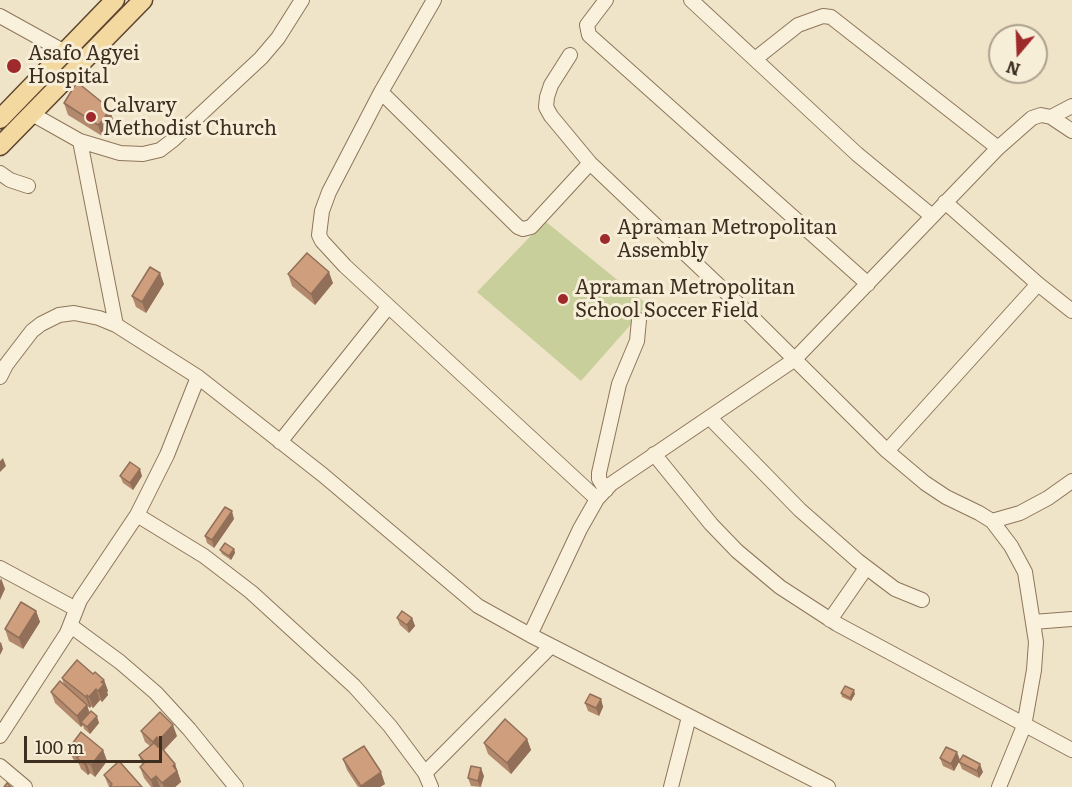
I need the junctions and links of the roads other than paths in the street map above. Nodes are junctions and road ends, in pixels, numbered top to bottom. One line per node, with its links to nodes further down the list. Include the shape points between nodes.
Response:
1 (115, 0): 8 (main road)
2 (143, 0): 13 (main road)
3 (302, 0): 17 (street, via 261,58 159,150 120,153)
4 (434, 0): 11 (street)
5 (606, 0): 25 (street, via 587,25 589,35)
6 (691, 0): 10 (street)
7 (0, 16): 8 (street)
8 (65, 52): 15 (main road)
9 (570, 55): 20 (street, via 551,85 546,108)
10 (755, 59): 19 (street, via 798,25 831,17); 24 (street, via 857,154)
11 (381, 92): 20 (street, via 523,229 531,227); 27 (street, via 329,192 319,228 322,241)
12 (1072, 106): 14 (street)
13 (32, 114): 17 (street); 18 (main road)
14 (1051, 117): 16 (street); 19 (street, via 1032,118)
15 (0, 119)
16 (1072, 131)
17 (80, 141): 30 (street)
18 (0, 146)
19 (998, 148): 23 (street)
20 (590, 164): 31 (street)
21 (0, 173): 22 (street)
22 (28, 186)
23 (945, 202): 24 (street); 26 (street)
24 (932, 216): 25 (street)
25 (868, 284): 31 (street)
26 (1038, 284): 28 (street); 36 (street)
27 (388, 307): 35 (street); 39 (street)
28 (1072, 311)
29 (639, 320): 39 (street, via 637,341 619,384 599,472)
30 (116, 325): 32 (street, via 74,312 59,315 28,336); 33 (street)
31 (794, 360): 34 (street); 36 (street)
32 (0, 377)
33 (198, 377): 35 (street); 40 (street, via 167,455)
34 (710, 418): 37 (street); 43 (street, via 801,510)
35 (280, 442): 50 (street, via 478,606)
36 (887, 452): 41 (street, via 946,497)
37 (654, 454): 39 (street); 47 (street, via 737,551 780,587)
38 (1072, 481): 41 (street, via 1020,513)
39 (602, 495): 50 (street, via 580,529)
40 (137, 514): 45 (street); 57 (street, via 204,556 251,592 354,686)
41 (992, 521): 48 (street, via 1025,572)
42 (0, 568): 45 (street)
43 (866, 568): 44 (street, via 895,589); 47 (street)
44 (922, 600)
45 (76, 609): 49 (street)
46 (1072, 619): 48 (street)
47 (830, 620): 53 (street)
48 (1033, 622): 53 (street, via 1034,670)
49 (71, 626): 54 (street); 58 (street, via 156,693)
50 (530, 635): 51 (street)
51 (551, 646): 52 (street); 57 (street)
52 (689, 717): 61 (street); 62 (street)
53 (1024, 726): 55 (street); 63 (street)
54 (0, 736)
55 (1072, 750)
56 (0, 766): 59 (street)
57 (425, 773): 60 (street)
58 (231, 785)
59 (25, 787)
60 (431, 787)
61 (671, 787)
62 (828, 787)
63 (999, 787)

